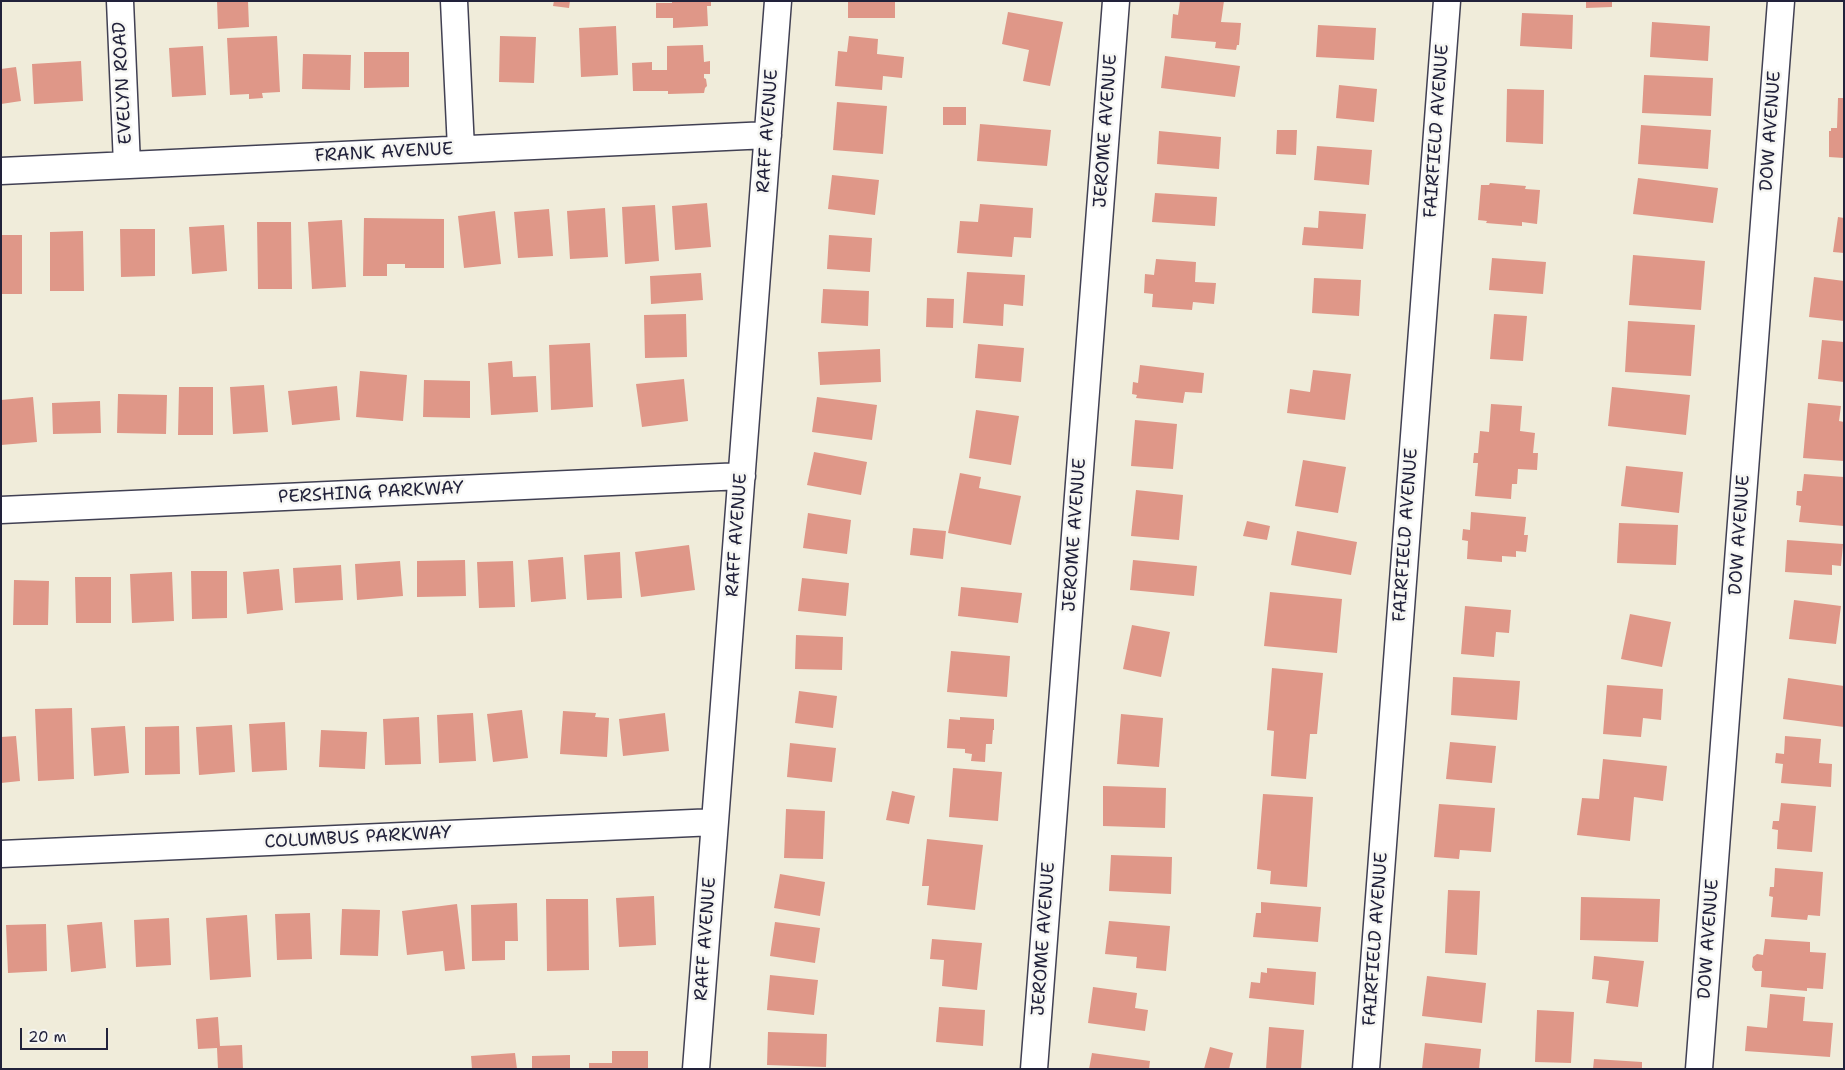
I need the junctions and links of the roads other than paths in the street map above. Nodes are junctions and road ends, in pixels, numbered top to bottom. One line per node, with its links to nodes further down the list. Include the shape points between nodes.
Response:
1 (120, 1): 9 (street, EVELYN ROAD)
2 (454, 1): 8 (street)
3 (778, 1): 7 (street, RAFF AVENUE)
4 (1116, 1): 16 (street, JEROME AVENUE)
5 (1447, 1): 17 (street, FAIRFIELD AVENUE)
6 (1781, 1): 18 (street, DOW AVENUE)
7 (768, 135): 8 (street, FRANK AVENUE); 11 (street, RAFF AVENUE)
8 (460, 149): 9 (street, FRANK AVENUE)
9 (127, 165): 10 (street, FRANK AVENUE)
10 (1, 171)
11 (742, 476): 12 (street, PERSHING PARKWAY); 13 (street, RAFF AVENUE)
12 (1, 510)
13 (715, 822): 14 (street, COLUMBUS PARKWAY); 15 (street, RAFF AVENUE)
14 (1, 854)
15 (696, 1069)
16 (1034, 1069)
17 (1366, 1069)
18 (1699, 1069)

